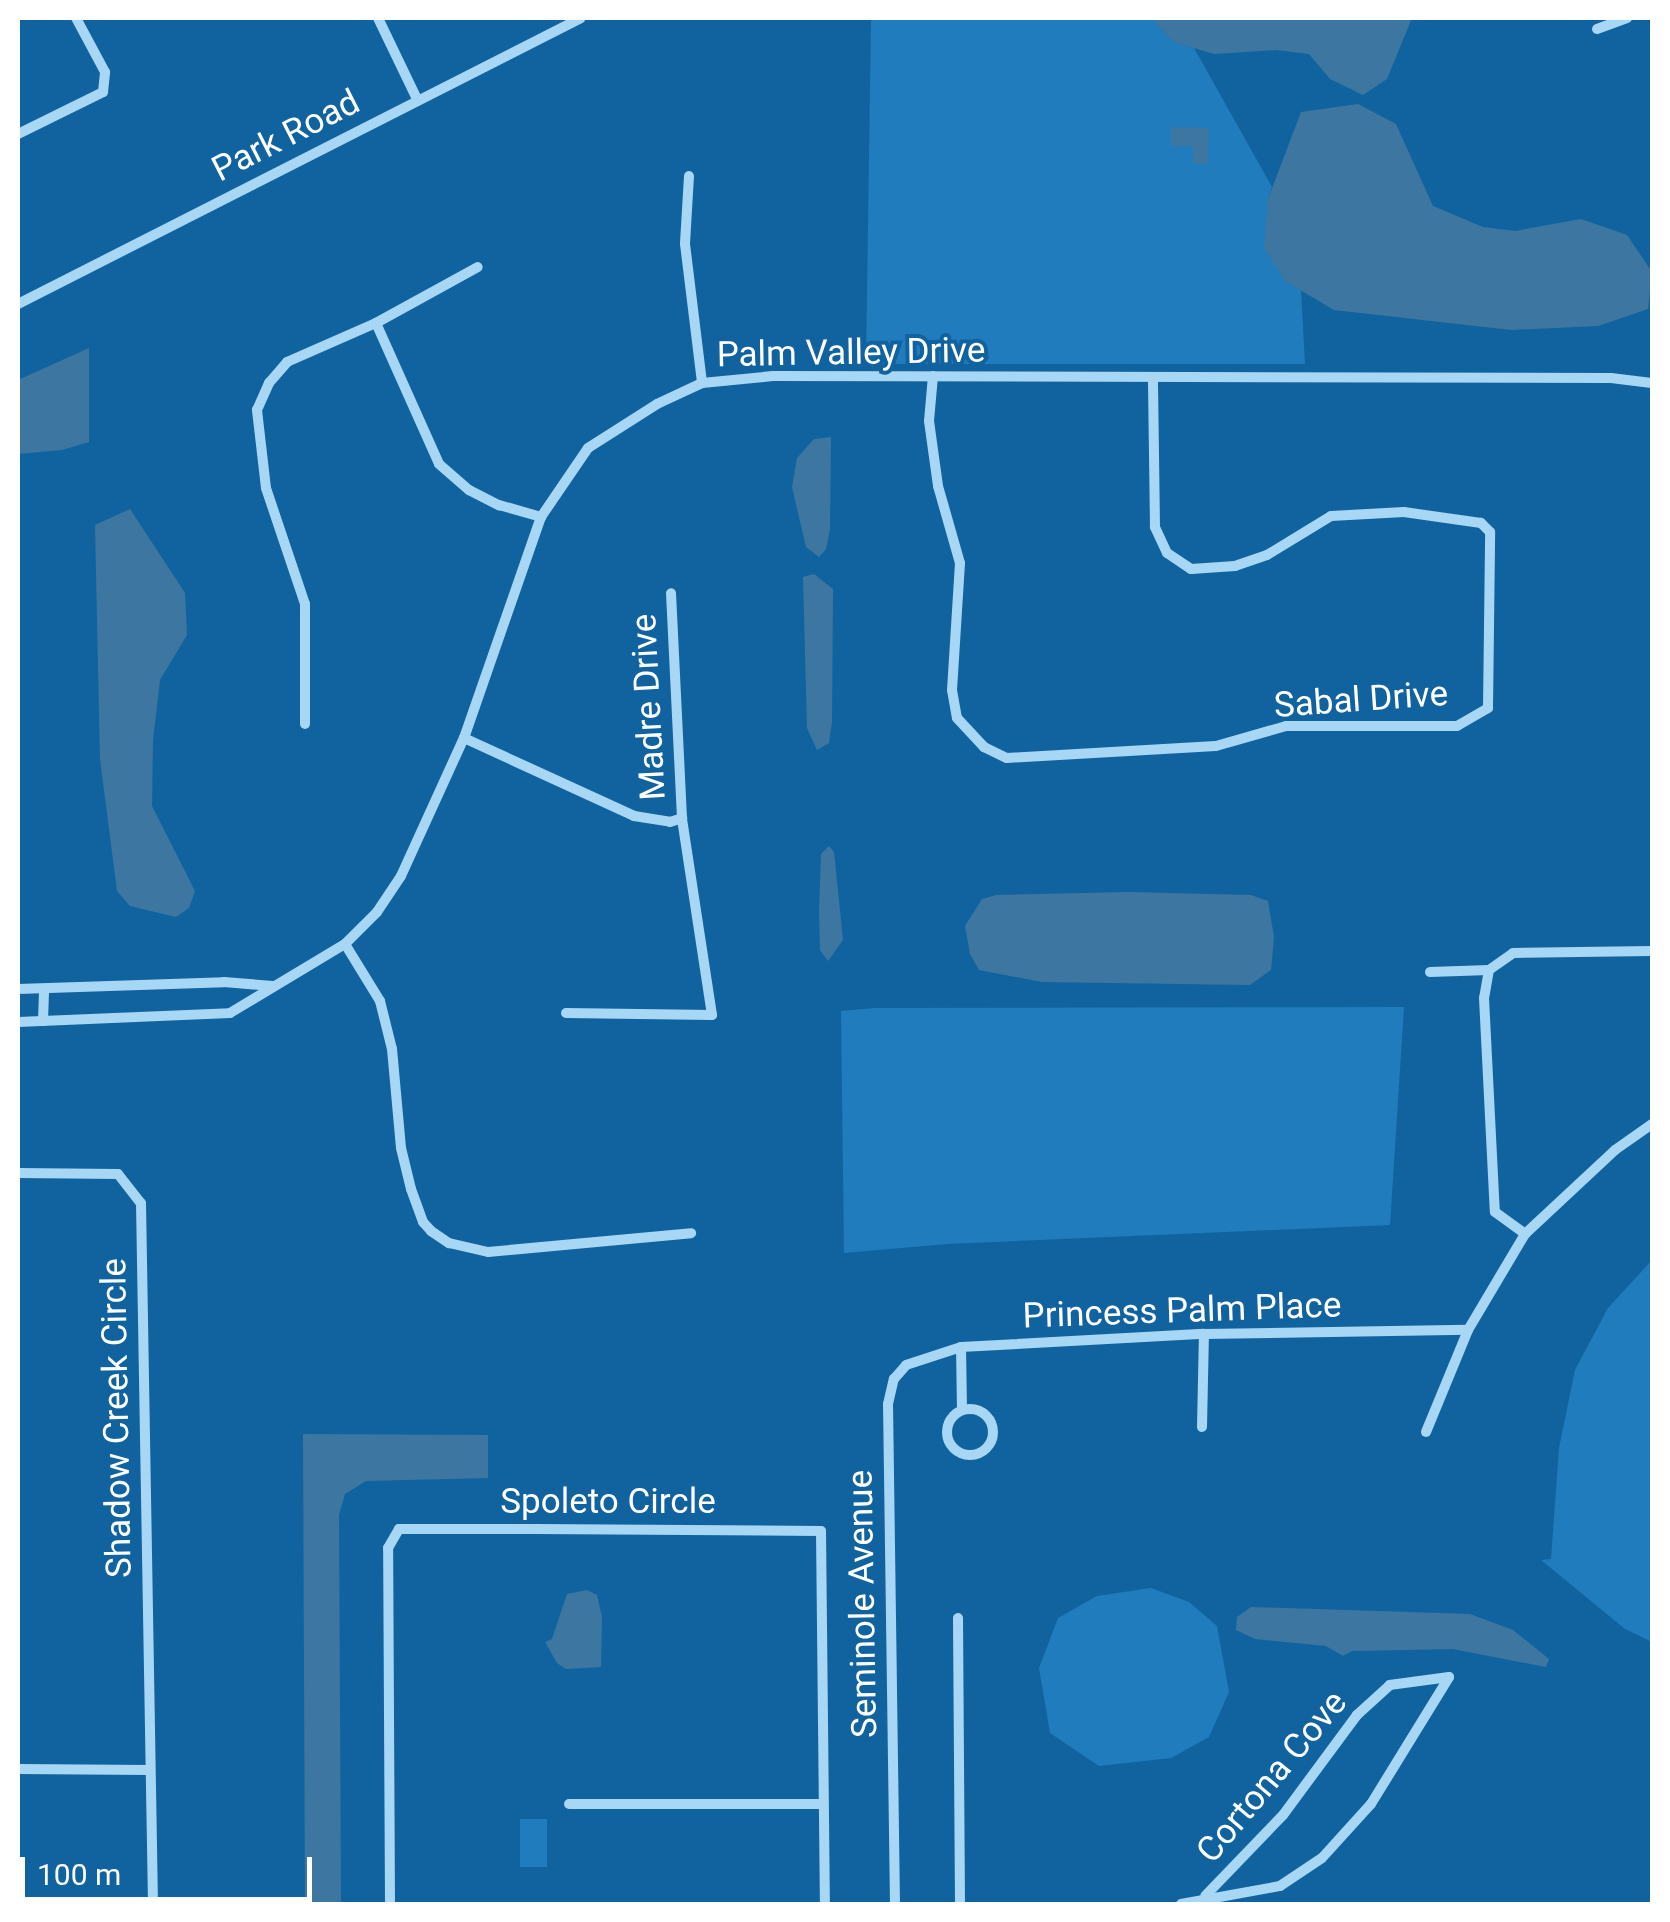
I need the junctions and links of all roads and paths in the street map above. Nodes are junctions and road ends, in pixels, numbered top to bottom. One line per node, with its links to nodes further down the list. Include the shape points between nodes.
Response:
1 (76, 18): 7 (street, via 105,72 103,92)
2 (378, 18): 6 (street)
3 (581, 18): 6 (street, Park Road)
4 (1627, 18): 5 (street)
5 (1597, 29)
6 (418, 100): 10 (street, Park Road)
7 (18, 134)
8 (688, 176): 14 (street, via 685,244)
9 (478, 266): 11 (street)
10 (18, 304)
11 (376, 323): 16 (street, via 439,464 469,490); 18 (street, via 287,362 257,410 266,488 305,604)
12 (933, 376): 13 (street, Palm Valley Drive); 13 (street, Sabal Drive, via 929,421 936,470 960,563 952,690 957,718 984,747 1007,758 1216,746 1286,726 1457,726 1488,708 1490,532 1481,522 1404,512 1331,516 1267,555 1192,569 1167,553 1154,527); 14 (street, Palm Valley Drive)
13 (1154, 377): 15 (street, Palm Valley Drive)
14 (702, 382): 16 (street, Palm Valley Drive, via 588,448)
15 (1652, 383)
16 (541, 517): 19 (street, Palm Valley Drive)
17 (671, 593): 20 (street, Madre Drive)
18 (306, 724)
19 (464, 738): 20 (street, via 634,816); 21 (street, Palm Valley Drive, via 401,876)
20 (682, 818): 28 (street, Madre Drive, via 712,1015)
21 (344, 944): 25 (street, Palm Valley Drive); 33 (street, via 380,1001 410,1189 432,1231 488,1252)
22 (1652, 951): 23 (street, via 1513,952)
23 (1489, 970): 24 (street); 34 (street, via 1484,998 1495,1212)
24 (1430, 972)
25 (274, 986): 27 (street); 29 (street, Palm Valley Drive, via 230,1013)
26 (18, 989): 27 (street)
27 (44, 990): 29 (street)
28 (566, 1013)
29 (43, 1021): 30 (street, Palm Valley Drive)
30 (18, 1022)
31 (1652, 1124): 34 (street, via 1614,1150)
32 (18, 1173): 43 (street, Shadow Creek Circle, via 118,1174 141,1203)
33 (692, 1234)
34 (1526, 1234): 35 (street)
35 (1468, 1330): 36 (street, Princess Palm Place); 40 (street)
36 (1204, 1334): 37 (street, Princess Palm Place); 39 (street)
37 (961, 1347): 38 (street); 50 (street, Seminole Avenue, via 906,1365 894,1378 888,1404)
38 (962, 1410): 38 (street, via 947,1426 948,1440 957,1451 978,1454 992,1438 992,1423 976,1409)
39 (1202, 1426)
40 (1426, 1432)
41 (958, 1618): 51 (street)
42 (18, 1769): 43 (street)
43 (150, 1770): 47 (street, Shadow Creek Circle)
44 (569, 1804): 45 (street)
45 (822, 1804): 48 (street, Spoleto Circle, via 820,1531 400,1529 388,1548); 49 (street, Spoleto Circle)
46 (1206, 1896): 46 (street, Cortona Cove, via 1283,1815 1357,1714 1390,1686 1449,1677 1371,1804 1322,1858 1280,1886); 52 (street, Cortona Cove)
47 (153, 1904)
48 (390, 1904)
49 (824, 1904)
50 (895, 1904)
51 (960, 1904)
52 (1180, 1904)

